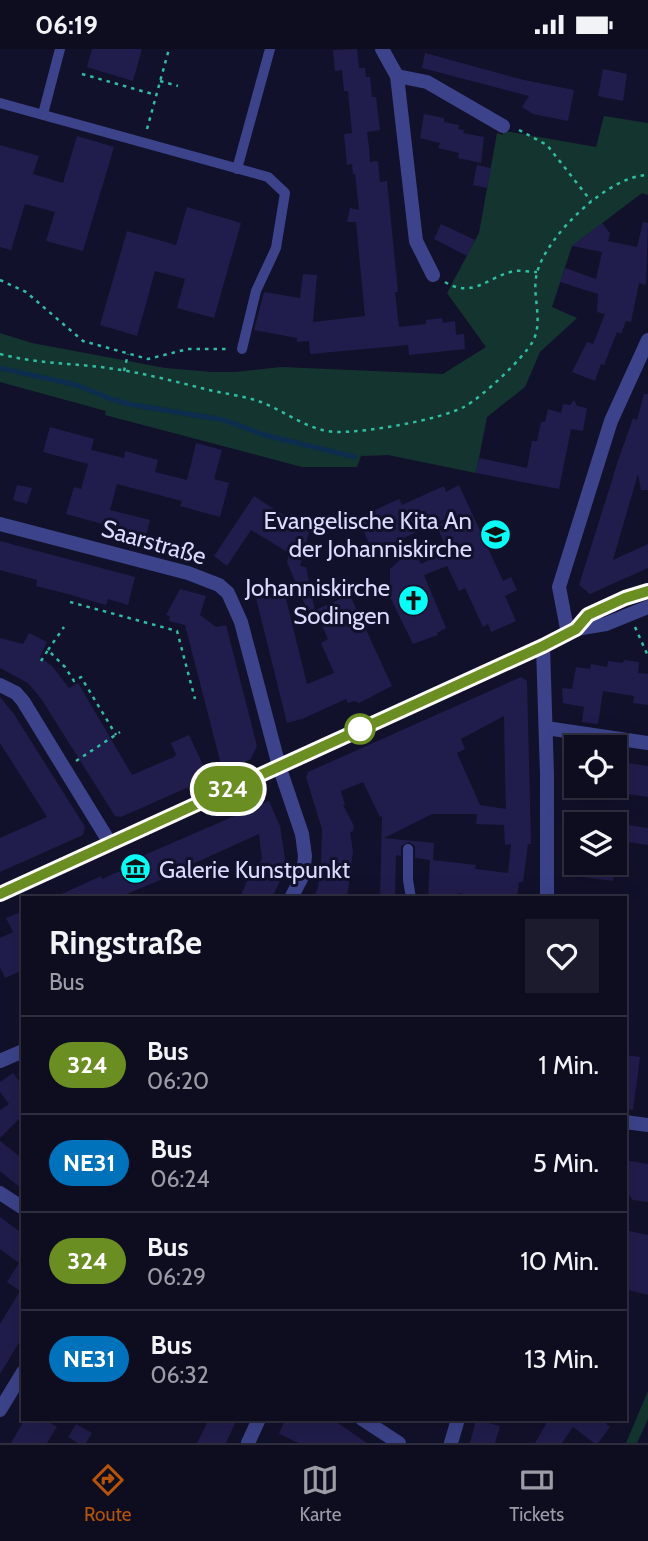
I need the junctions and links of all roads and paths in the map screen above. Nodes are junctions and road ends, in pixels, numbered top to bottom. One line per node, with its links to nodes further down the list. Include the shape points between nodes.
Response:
1 (60, 49): 11 (lane)
2 (170, 49): 7 (path)
3 (271, 49): 15 (lane)
4 (382, 49): 6 (street)
5 (82, 74): 9 (path)
6 (397, 76): 12 (street, via 427,82); 19 (street, via 416,241)
7 (160, 81): 8 (path); 9 (path)
8 (178, 86)
9 (157, 95): 14 (path)
10 (0, 103): 11 (lane)
11 (43, 114): 14 (lane)
12 (503, 126)
13 (519, 130): 17 (path, via 547,145)
14 (144, 142): 15 (lane)
15 (237, 169): 22 (lane, via 268,177 285,193 276,248 256,291)
16 (648, 175): 17 (path)
17 (591, 201): 18 (path, via 554,241)
18 (537, 272): 19 (path, via 517,270 471,290 454,288); 25 (path, via 538,327 533,342 480,398 445,414 338,432 319,429 260,402)
19 (433, 275)
20 (0, 280): 24 (path, via 26,292 83,341)
21 (648, 340): 32 (street, via 611,421 559,587)
22 (242, 349): 24 (path, via 188,349 148,359)
23 (0, 353): 25 (path)
24 (128, 354): 25 (path)
25 (124, 371)
26 (0, 524): 43 (street, Saarstraße, via 219,585 235,604 242,622)
27 (648, 591): 32 (street, via 588,615)
28 (70, 603): 38 (path, via 177,631)
29 (648, 607): 32 (street)
30 (64, 627): 34 (path)
31 (635, 627): 35 (path)
32 (572, 632): 33 (street)
33 (543, 646): 39 (street); 43 (street)
34 (48, 650): 36 (path); 41 (path, via 74,681 81,677)
35 (648, 656)
36 (41, 661)
37 (0, 685): 44 (street, via 23,701)
38 (195, 699)
39 (546, 728): 42 (street); 50 (street)
40 (120, 732): 41 (path)
41 (116, 735): 44 (path)
42 (648, 743)
43 (279, 766): 45 (street); 48 (street, Saarstraße, via 305,856 303,875)
44 (64, 768): 45 (street)
45 (110, 843): 47 (street)
46 (408, 849): 49 (lane)
47 (0, 894)
48 (292, 896)
49 (411, 896)
50 (547, 896)
51 (21, 1052): 52 (street)
52 (0, 1061)
53 (627, 1122): 54 (street)
54 (648, 1125)
55 (0, 1193): 56 (street)
56 (21, 1208)
57 (21, 1375): 58 (street)
58 (0, 1410)
59 (259, 1421): 62 (street)
60 (365, 1421): 63 (street)
61 (457, 1421): 64 (street)
62 (248, 1443)
63 (399, 1443)
64 (451, 1443)

